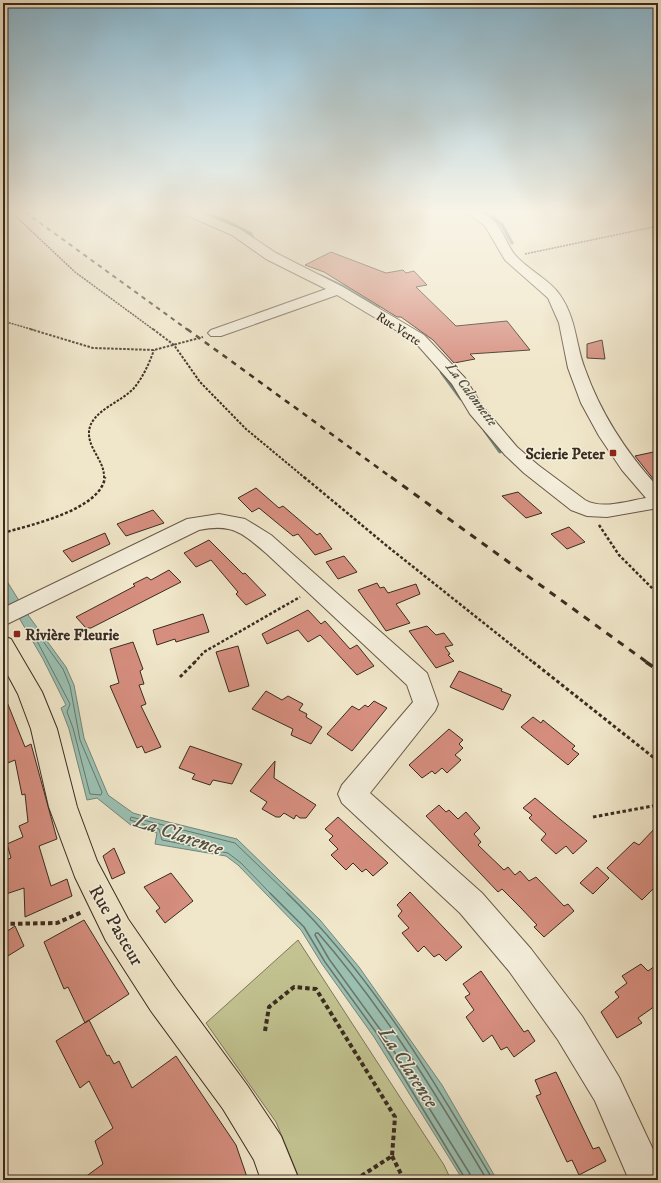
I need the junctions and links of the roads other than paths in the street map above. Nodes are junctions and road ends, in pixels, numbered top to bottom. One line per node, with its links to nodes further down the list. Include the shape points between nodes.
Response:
1 (293, 267): 3 (street, Rue Verte)
2 (522, 267): 5 (street, via 554,296 567,323 576,368 590,403 608,436 629,466)
3 (338, 290): 4 (street); 6 (street, Rue Verte, via 419,338 459,382 476,410 511,451 531,470 578,505 595,511 625,509)
4 (210, 335)
5 (658, 499)
6 (658, 502)
7 (14, 614): 10 (street, via 194,524 214,520 231,521 249,528 321,592 418,680 426,704 352,794 471,903 520,960 570,1028 607,1089)
8 (3, 646): 9 (main road, Rue Pasteur, via 30,692 44,729 64,807 85,867 116,930 235,1097 268,1149)
9 (280, 1180)
10 (648, 1180)

